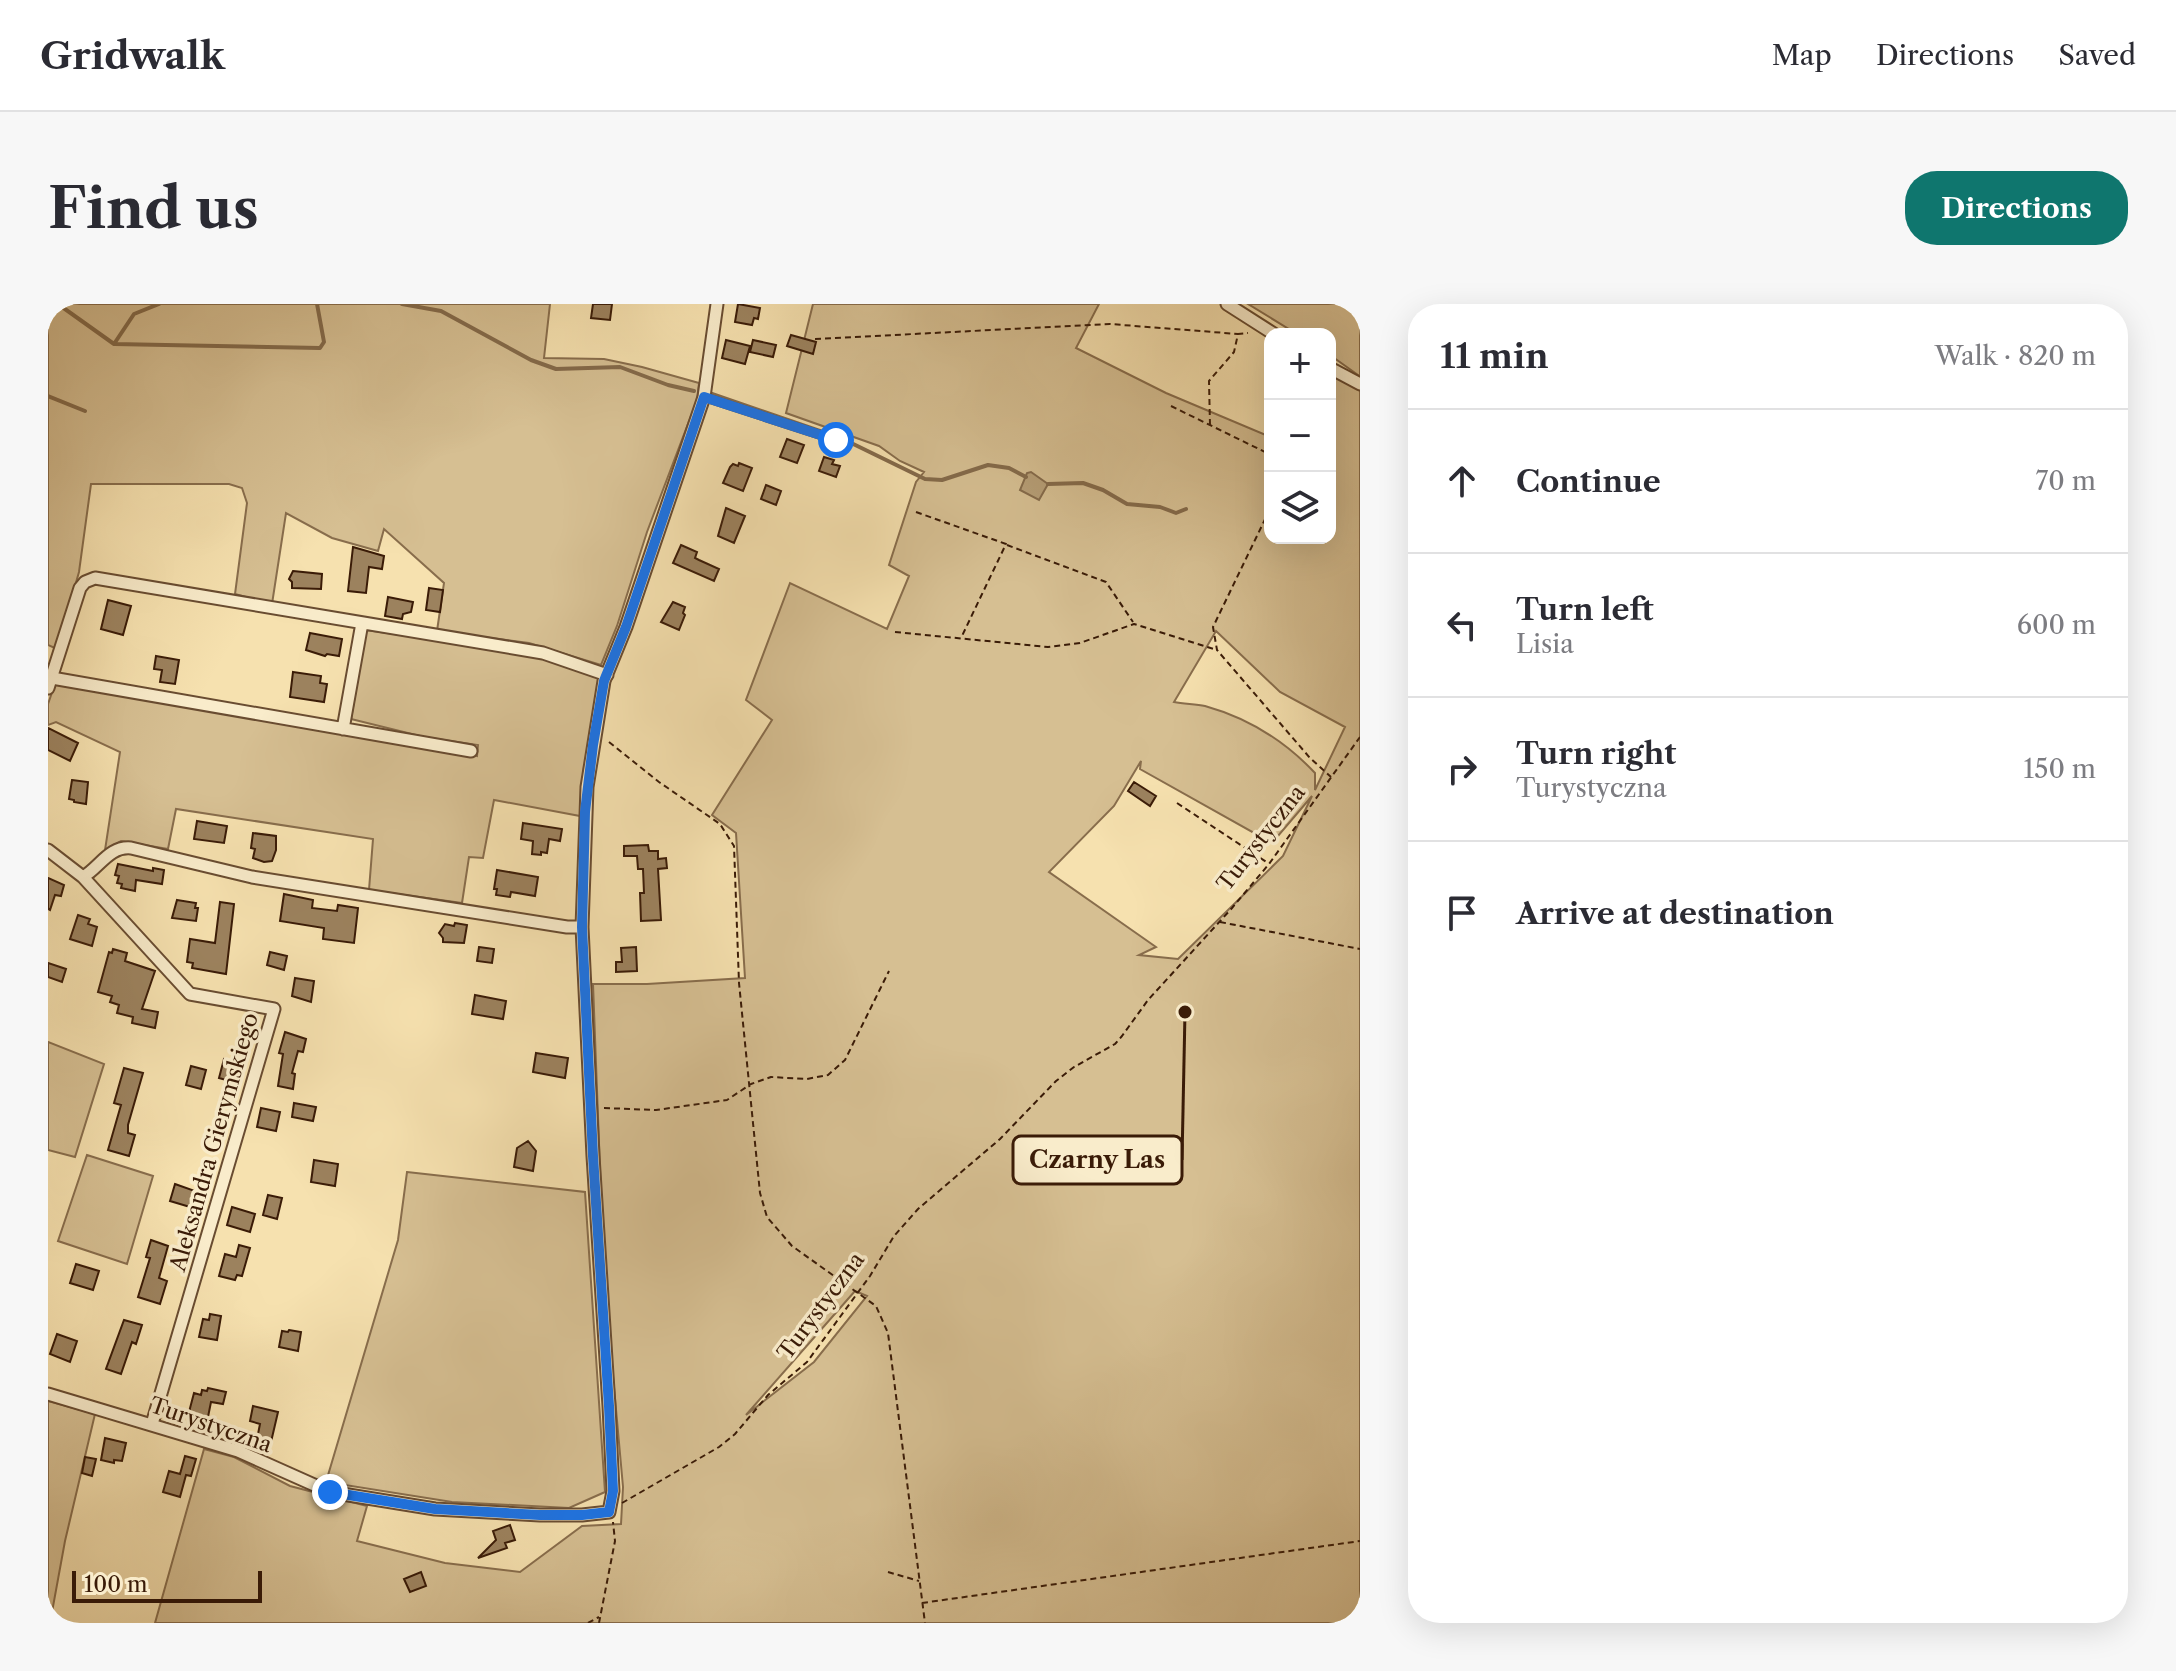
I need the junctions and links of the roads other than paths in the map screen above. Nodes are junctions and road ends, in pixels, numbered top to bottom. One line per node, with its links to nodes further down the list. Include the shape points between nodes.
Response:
1 (717, 304): 6 (street)
2 (1227, 304): 3 (street)
3 (1264, 328)
4 (1336, 371): 5 (street)
5 (1360, 384)
6 (704, 397): 7 (lane); 9 (street)
7 (836, 440)
8 (362, 623): 9 (street, via 543,653); 10 (street, via 95,578 80,588); 11 (street)
9 (607, 675): 15 (street, via 585,812)
10 (50, 683): 11 (street)
11 (343, 729): 12 (street)
12 (471, 751)
13 (48, 850): 14 (street, Aleksandra Gierymskiego)
14 (83, 877): 15 (street, via 115,850 131,848 370,898); 17 (street, Aleksandra Gierymskiego, via 190,994 274,1009)
15 (582, 927): 17 (street, Turystyczna, via 613,1491 609,1512 540,1515 435,1509 330,1492 238,1451)
16 (48, 1394): 17 (street, Turystyczna)
17 (152, 1424)

